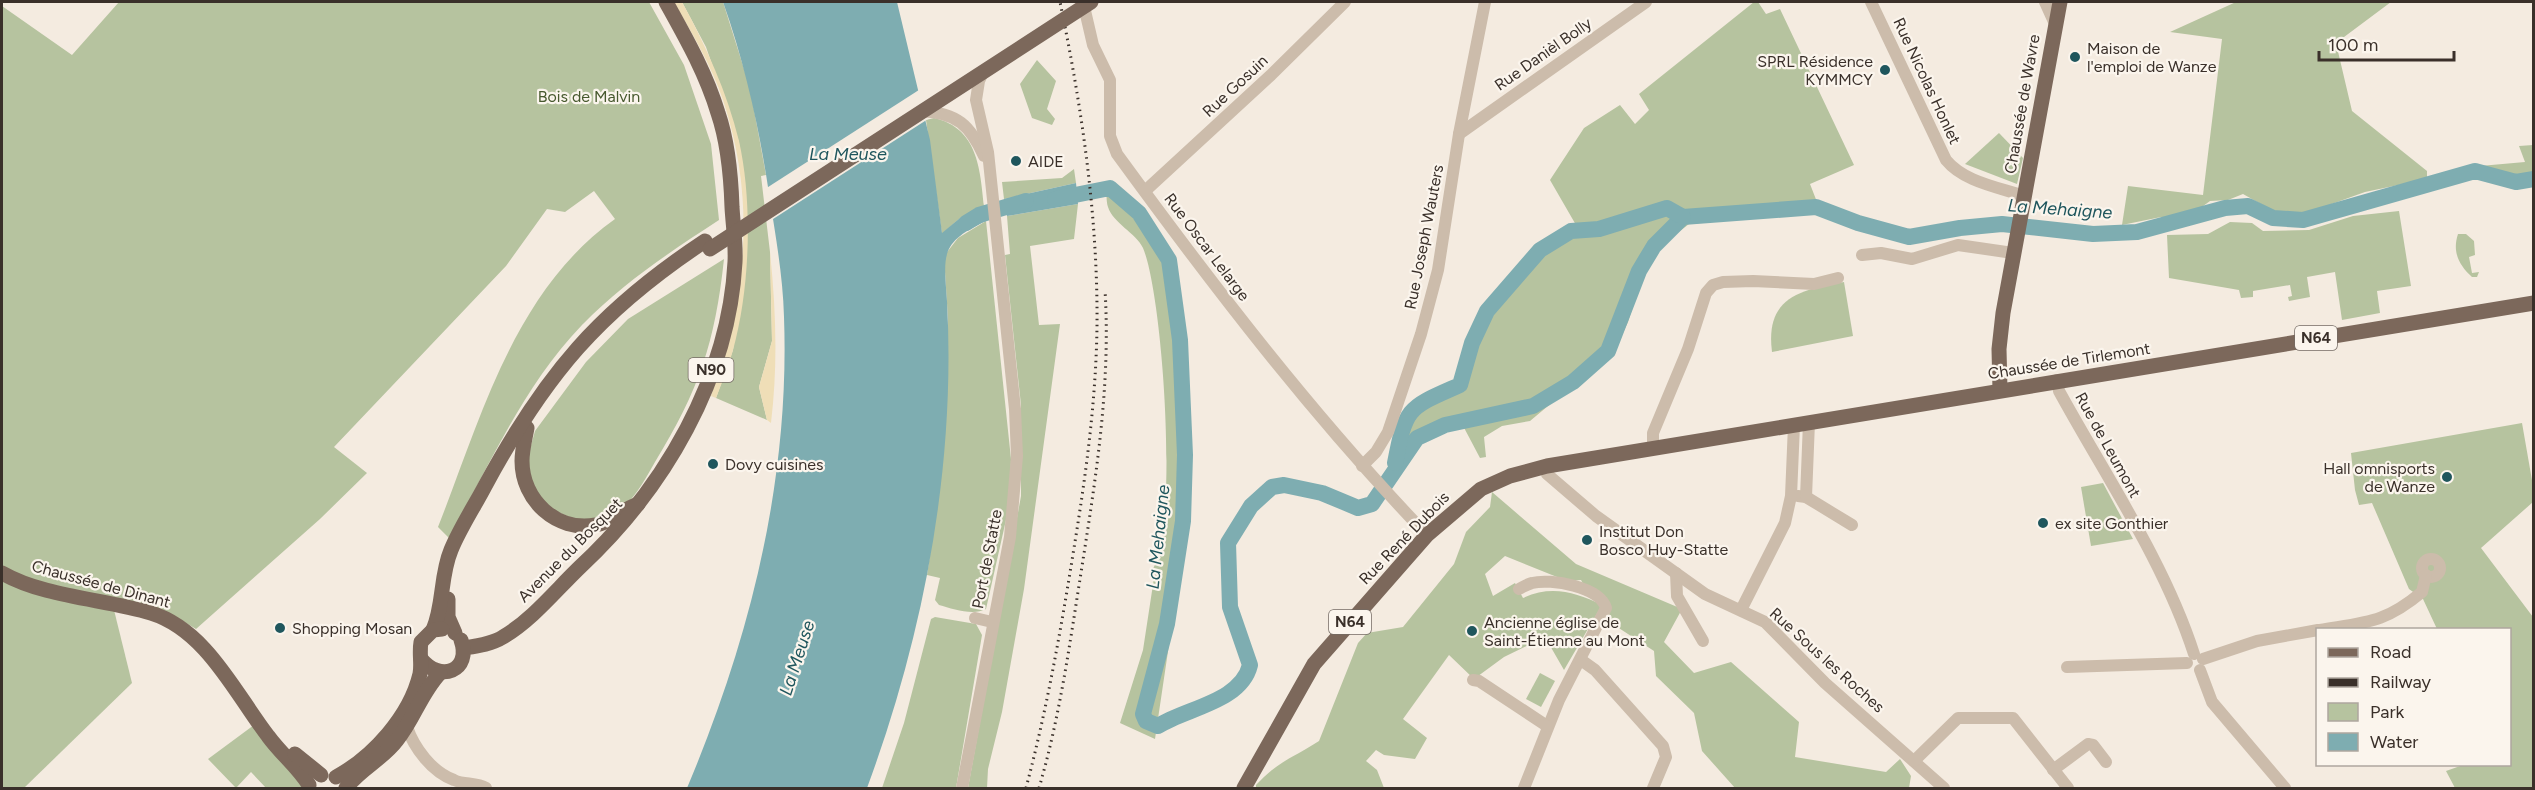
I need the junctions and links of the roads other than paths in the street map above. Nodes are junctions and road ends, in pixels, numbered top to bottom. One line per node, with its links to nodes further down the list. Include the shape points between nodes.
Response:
1 (666, 2): 35 (main road, Avenue du Bosquet / N90, via 701,67 719,115 729,168 735,261 729,310 701,397)
2 (1076, 2): 13 (main road)
3 (1083, 2): 18 (street, Rue Oscar Lelarge, via 1093,45 1110,80 1110,136 1117,154)
4 (1091, 2): 12 (main road, bridge)
5 (1345, 2): 18 (street, Rue Gosuin)
6 (1485, 2): 16 (street, Rue Joseph Wauters)
7 (1646, 2): 16 (street, Rue Danièl Bolly)
8 (1871, 2): 19 (street, Rue Nicolas Honlet, via 1946,160 1969,178)
9 (2045, 2): 11 (street)
10 (2060, 2): 11 (main road, Chaussée de Wavre)
11 (2055, 24): 19 (main road, Chaussée de Wavre)
12 (983, 72): 13 (main road, bridge); 17 (street, Port de Statte, via 976,100)
13 (951, 87): 14 (main road, bridge); 15 (street); 20 (main road)
14 (922, 111): 15 (street); 20 (main road, bridge)
15 (951, 116): 17 (street, via 974,135)
16 (1460, 134): 31 (street, Rue Joseph Wauters, via 1438,270 1421,334 1388,432)
17 (988, 165): 44 (street, Port de Statte, via 1015,409 1015,496)
18 (1144, 192): 31 (street, Rue Oscar Lelarge, via 1256,340)
19 (2024, 196): 21 (main road, Chaussée de Wavre)
20 (707, 245): 28 (main road, via 603,331); 46 (main road, via 660,271 616,307 539,394 451,550 440,613)
21 (2013, 253): 22 (street, via 1958,245 1912,259 1881,253); 26 (main road, Chaussée de Wavre, via 2000,340)
22 (1862, 255)
23 (1838, 278): 29 (street, via 1814,284 1753,281 1713,285 1706,292 1688,349 1653,433)
24 (2534, 303): 25 (main road, Chaussée de Tirlemont / N64)
25 (2057, 380): 26 (main road, Chaussée de Tirlemont / N64); 53 (street, Rue de Leumont, via 2059,391 2166,583)
26 (2000, 390): 27 (main road, Chaussée de Tirlemont)
27 (1801, 424): 29 (main road, Chaussée de Tirlemont); 33 (street); 34 (street)
28 (527, 428): 35 (main road, via 522,460 526,486 540,508 552,517 576,525 597,525 625,508); 48 (main road, via 451,573 448,616)
29 (1653, 448): 30 (main road, Chaussée de Tirlemont)
30 (1611, 455): 32 (main road, Rue René Dubois)
31 (1362, 466): 37 (street, Rue Oscar Lelarge)
32 (1546, 466): 37 (main road, Rue René Dubois / N64, via 1491,484 1464,501); 39 (street, Rue Sous les Roches, via 1548,474 1596,516)
33 (1791, 496): 34 (street); 42 (street, via 1777,542)
34 (1806, 496): 36 (street)
35 (641, 504): 50 (main road, Avenue du Bosquet / N90, via 530,616 502,638)
36 (1852, 525)
37 (1427, 534): 67 (main road, Rue René Dubois / N64, via 1314,664)
38 (2, 573): 57 (main road, Chaussée de Dinant, via 28,584 177,624 206,653)
39 (1676, 573): 42 (street, Rue Sous les Roches, via 1705,594); 49 (street, via 1677,596)
40 (2426, 575): 45 (street, via 2422,592 2391,615)
41 (1519, 590): 52 (street, via 1532,583 1550,582 1570,585 1602,599 1606,610)
42 (1741, 610): 60 (street, Rue Sous les Roches, via 1765,622 1825,683)
43 (975, 618): 44 (street)
44 (992, 622): 66 (street, Port de Statte)
45 (2332, 628)
46 (433, 630): 48 (main road, via 441,628); 51 (main road, via 421,642)
47 (2316, 631): 53 (street, via 2257,641)
48 (455, 633): 50 (main road)
49 (1703, 641)
50 (464, 648): 55 (main road, via 458,666)
51 (421, 659): 55 (main road, via 428,669); 63 (main road, via 420,675 399,719 369,754)
52 (1581, 660): 58 (street); 69 (street, via 1595,670 1663,747 1666,757)
53 (2196, 662): 54 (street); 72 (street, Rue de Leumont, via 2212,702)
54 (2067, 668)
55 (440, 673): 59 (main road, via 427,686)
56 (1473, 680): 58 (street)
57 (256, 718): 63 (main road, Chaussée de Dinant, via 306,765); 64 (main road, Chaussée de Dinant, via 300,771)
58 (1548, 726): 68 (street)
59 (407, 727): 63 (main road, via 390,748 359,773); 65 (street, via 411,739 438,771 455,781)
60 (1914, 760): 62 (street, via 1958,718 2013,718); 70 (street, Rue Sous les Roches)
61 (2106, 762): 62 (street, via 2094,745 2088,744)
62 (2053, 770): 71 (street)
63 (337, 782): 64 (main road)
64 (308, 787)
65 (486, 789)
66 (962, 789)
67 (1244, 789)
68 (1524, 789)
69 (1653, 789)
70 (1944, 789)
71 (2068, 789)
72 (2285, 789)

